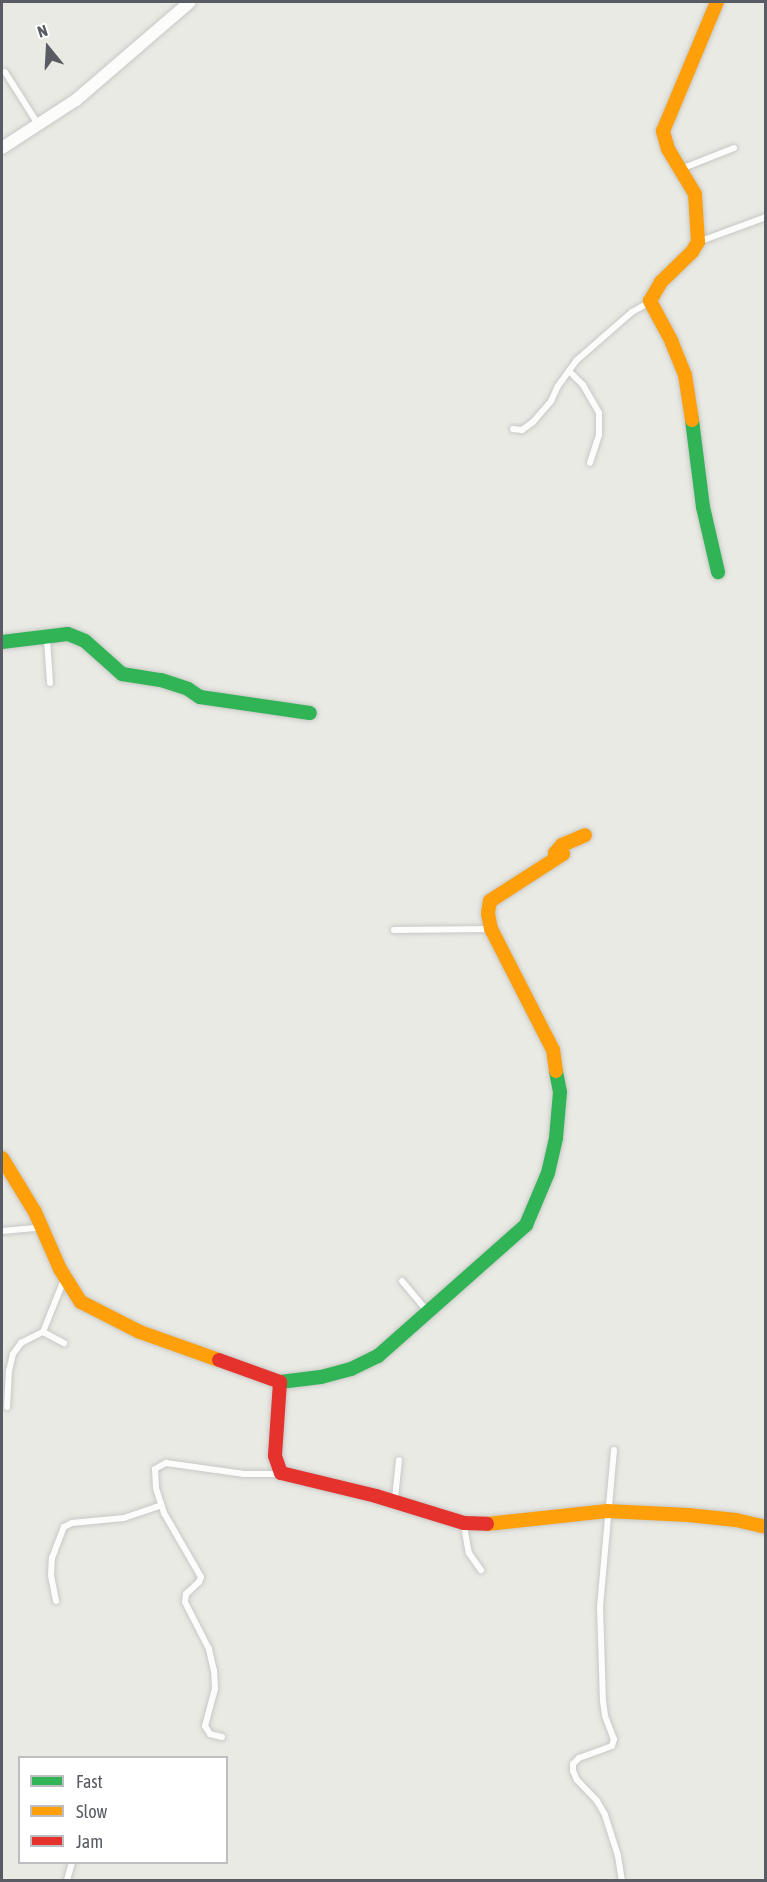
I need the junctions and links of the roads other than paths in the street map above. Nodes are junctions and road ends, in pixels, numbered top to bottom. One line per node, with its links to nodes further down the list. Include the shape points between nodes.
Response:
1 (190, 2): 4 (street, via 76,100)
2 (717, 2): 7 (street, via 664,124 664,139)
3 (5, 72): 4 (lane)
4 (39, 124): 5 (street)
5 (2, 148)
6 (734, 148): 7 (lane)
7 (681, 169): 9 (street, via 695,194)
8 (765, 217): 9 (lane)
9 (698, 242): 10 (street, via 661,282)
10 (650, 301): 11 (lane, via 591,347); 14 (street, via 685,375 703,507)
11 (569, 371): 12 (lane, via 533,422 522,430); 13 (lane, via 583,385 599,413 599,435)
12 (513, 429)
13 (590, 464)
14 (718, 572)
15 (46, 636): 16 (street); 17 (lane); 18 (street, via 78,637 122,674 161,680 200,697)
16 (2, 642)
17 (50, 683)
18 (309, 713)
19 (585, 835): 20 (street, via 562,845 555,853 563,854 490,901)
20 (490, 929): 21 (lane); 27 (street, via 552,1050 560,1092 556,1137 548,1173 526,1225)
21 (394, 930)
22 (2, 1158): 23 (street)
23 (42, 1228): 24 (lane); 25 (street)
24 (2, 1231)
25 (65, 1279): 28 (lane); 30 (street, via 81,1302 96,1312 160,1340)
26 (402, 1281): 27 (lane)
27 (427, 1311): 30 (street, via 378,1356 321,1377)
28 (43, 1332): 29 (lane); 31 (lane, via 21,1343 13,1354)
29 (64, 1343)
30 (280, 1382): 34 (street, via 274,1456)
31 (7, 1407)
32 (614, 1450): 37 (lane)
33 (399, 1460): 35 (lane)
34 (281, 1473): 35 (street); 36 (lane, via 254,1475 166,1463 155,1469)
35 (394, 1502): 38 (street)
36 (161, 1505): 41 (lane, via 124,1518 64,1527 52,1558); 42 (lane, via 201,1576 186,1594 185,1602 214,1671 215,1689 205,1726 210,1734)
37 (608, 1511): 38 (street, via 483,1524); 39 (street, via 688,1515); 45 (lane, via 600,1608 604,1716 614,1739 612,1746 579,1758 573,1771 605,1815)
38 (464, 1522): 40 (lane, via 469,1553)
39 (765, 1527)
40 (481, 1570)
41 (56, 1601)
42 (222, 1737)
43 (72, 1864): 44 (lane)
44 (67, 1881)
45 (622, 1881)

